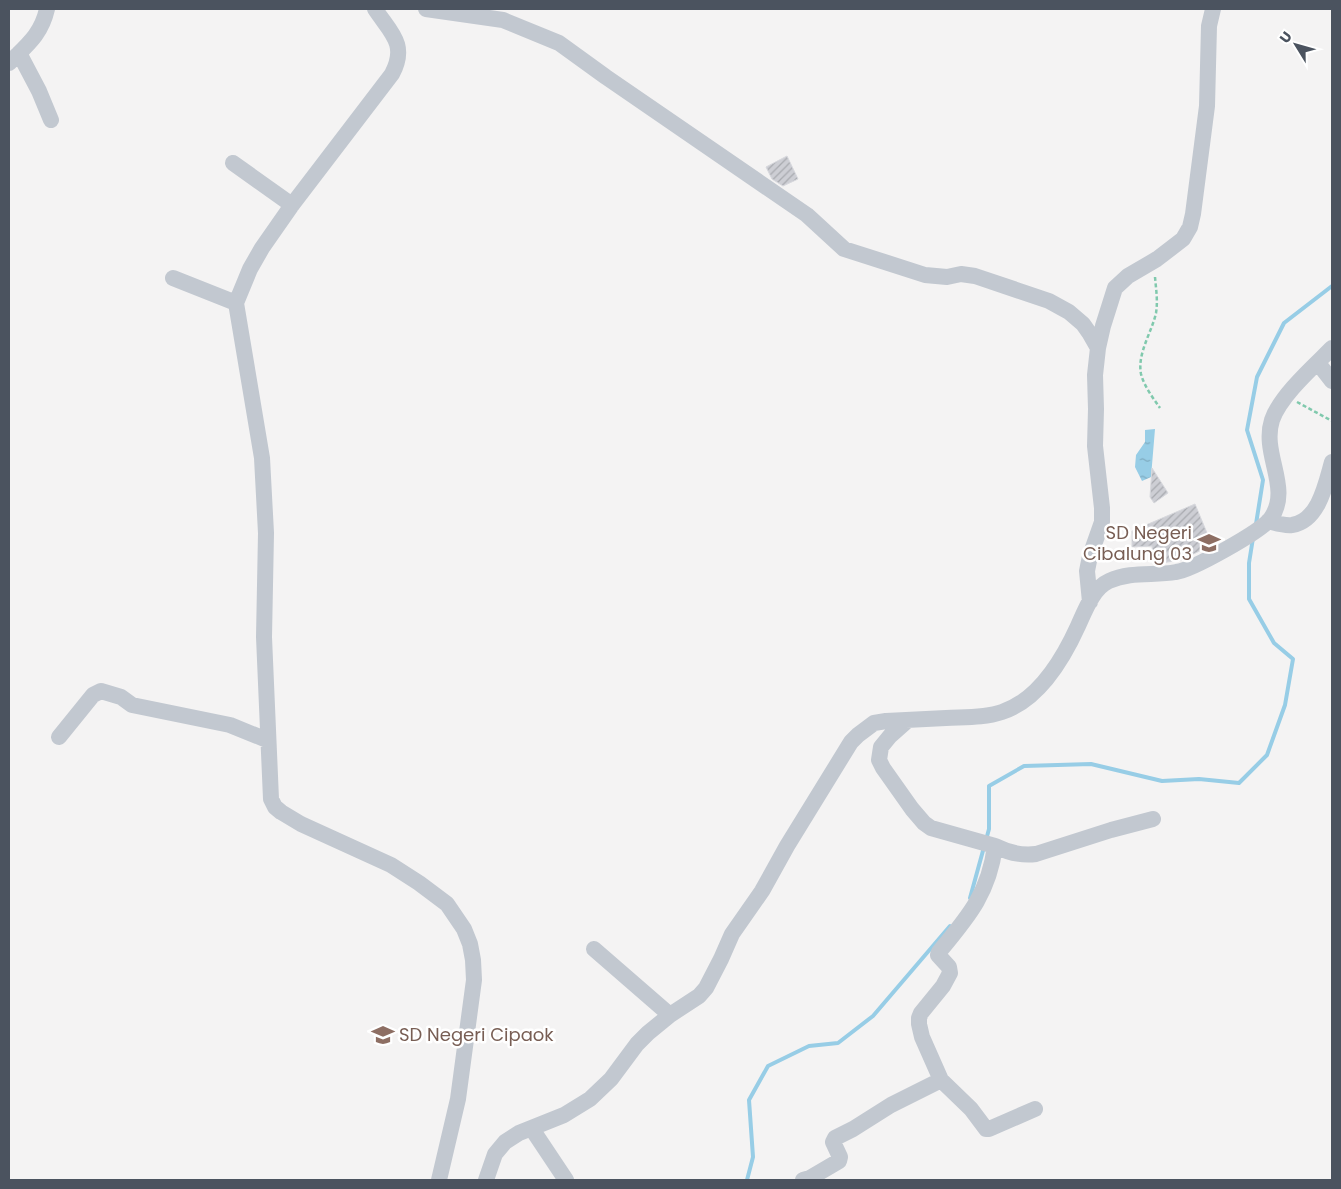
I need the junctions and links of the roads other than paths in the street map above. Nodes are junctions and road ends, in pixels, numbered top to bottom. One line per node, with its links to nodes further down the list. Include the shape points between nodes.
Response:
1 (47, 9): 5 (street, via 40,30)
2 (375, 9): 8 (street, via 397,42 397,64)
3 (426, 9): 11 (street, via 503,20 560,43 807,215 844,249 925,275 975,276 1050,301 1079,320)
4 (1213, 9): 11 (street, via 1209,26 1207,106 1190,227 1184,238 1115,288)
5 (14, 58): 6 (street, via 39,91)
6 (51, 120)
7 (233, 163): 8 (street)
8 (292, 205): 10 (street, via 250,269)
9 (172, 278): 10 (street)
10 (236, 303): 20 (street, via 262,458)
11 (1098, 348): 17 (street, via 1095,446 1102,522 1090,556 1087,582)
12 (1332, 348): 13 (street)
13 (1318, 363): 14 (street); 16 (street, via 1287,396 1274,416 1269,434 1270,453 1279,496)
14 (1332, 381)
15 (1332, 462): 16 (street, via 1321,498 1312,513 1294,525)
16 (1266, 524): 17 (street, via 1181,572 1130,574 1110,580 1097,590)
17 (1090, 602): 18 (street, via 1058,664 1034,692 1012,707 973,718)
18 (908, 720): 22 (street, via 881,746 879,760 883,768 912,809 931,828); 24 (street, via 874,723 851,742 762,891 732,934 706,988)
19 (59, 737): 20 (street, via 93,695 101,691 121,697 132,705 230,725)
20 (268, 740): 28 (street, via 271,799 275,807 301,824 391,865 419,882 447,904 470,944 474,980 467,1038 458,1099)
21 (1152, 819): 22 (street, via 1036,854 1014,854)
22 (990, 844): 25 (street, via 989,878 972,912 939,952 950,973 919,1018 922,1037)
23 (594, 949): 24 (street)
24 (670, 1015): 27 (street, via 637,1044 602,1089 564,1116)
25 (941, 1080): 26 (street, via 986,1129); 31 (street, via 835,1138 833,1142 839,1161)
26 (1035, 1109)
27 (532, 1128): 29 (street, via 510,1138 500,1147); 30 (street)
28 (439, 1180)
29 (486, 1180)
30 (566, 1180)
31 (803, 1180)

